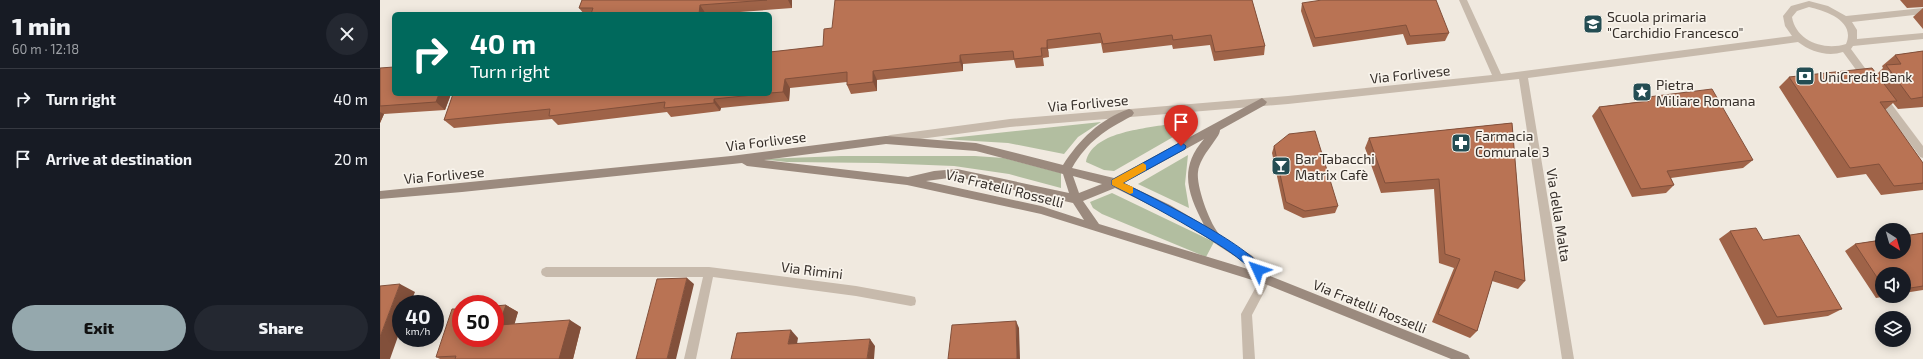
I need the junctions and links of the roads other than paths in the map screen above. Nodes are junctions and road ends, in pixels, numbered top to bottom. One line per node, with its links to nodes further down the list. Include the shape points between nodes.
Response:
1 (1463, 0): 9 (street)
2 (1790, 4): 4 (street, via 1818,5); 6 (street, via 1786,18 1792,32)
3 (1923, 11): 4 (street)
4 (1845, 19): 7 (street, via 1853,31)
5 (1923, 36): 7 (street)
6 (1798, 38): 7 (street, via 1818,49 1833,51); 8 (street, Via Forlivese)
7 (1849, 46): 14 (street)
8 (1523, 75): 9 (street, Via Forlivese); 30 (street, Via della Malta)
9 (1498, 78): 10 (street, Via Forlivese)
10 (1262, 102): 11 (street, Via Forlivese); 12 (main road)
11 (1129, 113): 13 (street, Via Forlivese, via 1010,123); 16 (main road, via 1089,136)
12 (1221, 124): 18 (main road); 22 (main road, via 1194,161 1192,181 1197,201)
13 (886, 140): 15 (main road, Via Forlivese); 16 (main road, Via Fratelli Rosselli, via 976,147)
14 (1923, 154)
15 (731, 160): 17 (main road, Via Fratelli Rosselli); 19 (main road, Via Forlivese)
16 (1066, 169): 18 (main road, Via Fratelli Rosselli); 20 (main road)
17 (907, 181): 20 (main road, via 957,173); 21 (main road, Via Fratelli Rosselli, via 1041,210)
18 (1115, 183): 20 (main road); 22 (main road, Via Fratelli Rosselli, via 1166,208)
19 (380, 195)
20 (1076, 199): 21 (main road)
21 (1096, 228): 25 (main road, Via Fratelli Rosselli)
22 (1216, 238): 25 (main road, Via Fratelli Rosselli, via 1249,260)
23 (546, 272): 24 (street, Via Rimini)
24 (709, 272): 26 (street, Via Rimini, via 856,291); 27 (street)
25 (1266, 279): 28 (street, via 1246,314); 29 (main road, Via Fratelli Rosselli)
26 (911, 301)
27 (690, 359)
28 (1249, 359)
29 (1464, 359)
30 (1568, 359)

